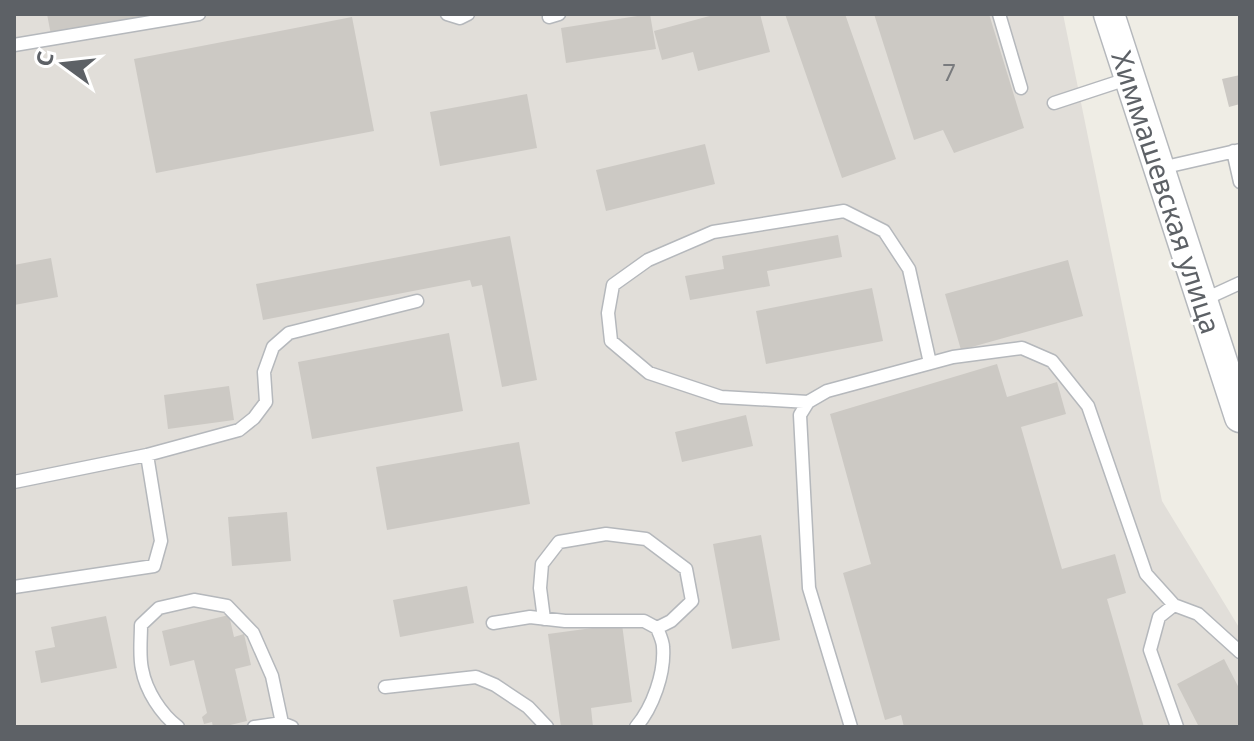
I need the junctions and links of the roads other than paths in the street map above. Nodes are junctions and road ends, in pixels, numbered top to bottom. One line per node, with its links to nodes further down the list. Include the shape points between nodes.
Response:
1 (199, 14): 6 (lane)
2 (447, 14): 3 (lane)
3 (468, 14)
4 (999, 14): 8 (lane)
5 (1109, 14): 7 (street, Химмашевская улица)
6 (14, 45)
7 (1130, 78): 9 (lane); 11 (street, Химмашевская улица)
8 (1021, 88)
9 (1054, 103)
10 (1236, 150): 11 (lane); 12 (lane)
11 (1160, 168): 14 (street, Химмашевская улица)
12 (1240, 182)
13 (1240, 283): 14 (lane)
14 (1202, 300): 18 (street, Химмашевская улица)
15 (417, 301): 19 (lane, via 289,333 273,347 264,372 266,402 254,418 239,430)
16 (930, 363): 17 (lane, via 827,391); 17 (lane, via 909,269 884,231 844,211 713,232 648,260 613,285 611,341 649,373 721,397); 22 (lane, via 1022,348 1052,361 1088,406 1146,574)
17 (808, 402): 33 (lane, via 800,415 809,588)
18 (1240, 417)
19 (147, 455): 20 (lane); 21 (lane, via 161,541 154,566)
20 (14, 482)
21 (14, 587)
22 (1174, 605): 26 (lane, via 1198,614); 34 (lane, via 1159,617 1150,650)
23 (544, 619): 24 (lane); 25 (lane, via 644,621); 25 (lane, via 542,564 559,542 606,534 646,539 686,569 692,601)
24 (493, 623)
25 (657, 628): 32 (lane, via 663,646 660,681)
26 (1240, 652)
27 (385, 687): 31 (lane, via 476,677 528,707)
28 (287, 725): 29 (lane, via 253,633 227,606 194,600 159,608 141,625 142,669 152,696); 30 (lane)
29 (178, 727)
30 (254, 727)
31 (547, 727)
32 (636, 727)
33 (851, 727)
34 (1177, 727)

